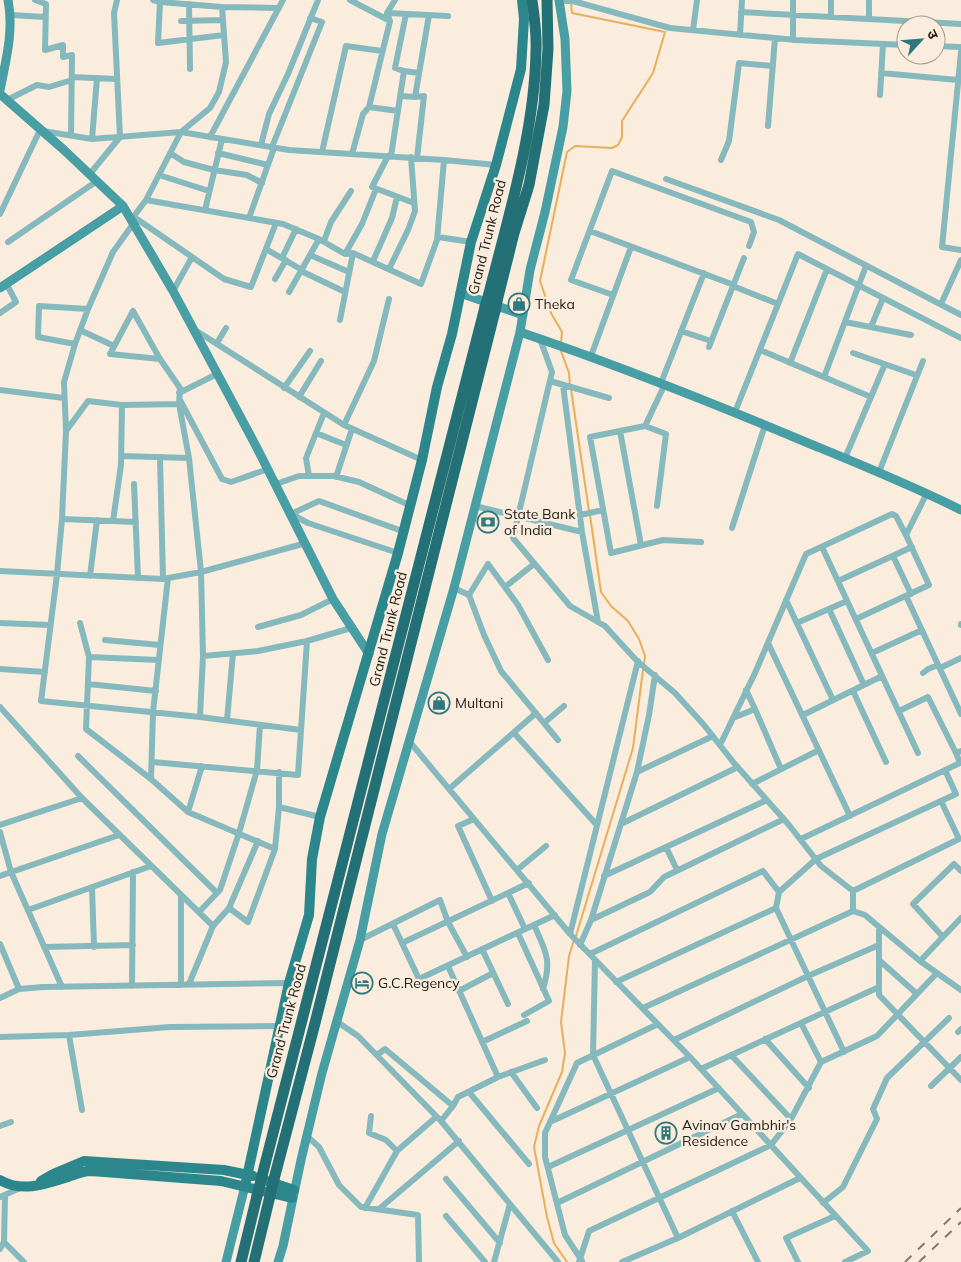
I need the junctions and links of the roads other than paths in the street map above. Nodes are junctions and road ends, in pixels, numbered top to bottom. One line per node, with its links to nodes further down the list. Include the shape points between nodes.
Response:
1 (8, 0): 29 (street)
2 (34, 0): 32 (street, via 46,4)
3 (117, 0): 60 (street, via 114,13)
4 (153, 0): 18 (street)
5 (283, 0): 24 (street)
6 (318, 0): 34 (street)
7 (353, 0): 39 (street)
8 (395, 0): 26 (street)
9 (522, 0): 88 (main road, via 521,69)
10 (532, 0): 144 (highway, Grand Trunk Road, via 536,48 533,102)
11 (547, 0): 144 (highway, Grand Trunk Road, via 544,105 529,185)
12 (697, 0): 41 (street)
13 (742, 0): 25 (street)
14 (793, 0): 28 (street)
15 (831, 0): 33 (street)
16 (870, 0): 35 (street)
17 (562, 1): 41 (street, via 574,1 670,28); 149 (street, via 566,100 563,127 530,270)
18 (160, 2): 19 (street); 45 (street, via 158,43)
19 (174, 2): 21 (street)
20 (213, 3): 21 (street); 23 (street)
21 (189, 4): 38 (street)
22 (245, 4): 23 (street); 24 (street)
23 (222, 7): 37 (street)
24 (280, 8): 74 (street)
25 (741, 12): 28 (street); 43 (street)
26 (388, 13): 27 (street); 39 (street)
27 (406, 14): 30 (street); 55 (street, via 395,68)
28 (793, 14): 33 (street); 46 (street)
29 (11, 15): 32 (street); 61 (street)
30 (429, 15): 31 (street); 56 (street)
31 (448, 16)
32 (45, 17): 58 (street, via 45,50 63,45 63,57 72,55)
33 (832, 17): 35 (street)
34 (310, 18): 77 (street, via 269,114); 78 (street, via 322,22)
35 (869, 19): 40 (street)
36 (182, 20): 38 (street)
37 (222, 20): 38 (street); 42 (street)
38 (189, 21): 45 (street)
39 (390, 21): 51 (street)
40 (961, 24)
41 (693, 30): 43 (street)
42 (224, 35): 45 (street); 71 (street, via 226,62 219,92 210,108)
43 (740, 35): 44 (street)
44 (775, 38): 46 (street); 53 (street)
45 (190, 39): 54 (street)
46 (793, 40): 47 (street)
47 (883, 44): 48 (street); 57 (street)
48 (896, 45)
49 (946, 46): 50 (street)
50 (961, 47)
51 (382, 51): 67 (street); 79 (street, via 346,46)
52 (961, 52): 62 (street)
53 (772, 66): 69 (street); 86 (street, via 738,63 729,141)
54 (190, 69)
55 (404, 70): 56 (street); 64 (street)
56 (419, 73): 66 (street)
57 (881, 73): 62 (street); 63 (street)
58 (72, 78): 59 (street); 65 (street, via 49,87 37,85); 72 (street)
59 (97, 78): 60 (street); 75 (street)
60 (116, 79): 73 (street)
61 (1, 84)
62 (959, 85): 116 (street, via 942,248)
63 (880, 95)
64 (400, 96): 66 (street); 68 (street)
65 (4, 97): 70 (street)
66 (415, 97): 84 (street, via 424,96)
67 (369, 107): 68 (street); 82 (street, via 363,114)
68 (398, 111): 83 (street)
69 (768, 126)
70 (41, 130): 72 (street); 90 (street); 103 (street)
71 (181, 132): 73 (street); 74 (street); 80 (street)
72 (71, 135): 75 (street)
73 (120, 137): 75 (street); 90 (street)
74 (210, 137): 76 (street)
75 (92, 139)
76 (222, 139): 77 (street); 81 (street)
77 (262, 145): 78 (street)
78 (273, 147): 79 (street); 87 (street)
79 (322, 152): 82 (street)
80 (170, 153): 89 (street, via 184,162); 91 (street)
81 (218, 153): 87 (street); 89 (street)
82 (352, 154): 83 (street)
83 (390, 156): 84 (street); 95 (street, via 372,188)
84 (414, 158): 85 (street); 100 (street)
85 (444, 160): 88 (street); 109 (street)
86 (722, 160)
87 (268, 165): 94 (street)
88 (496, 165): 112 (main road)
89 (214, 170): 94 (street, via 247,175); 96 (street)
90 (89, 175): 93 (street)
91 (159, 175): 96 (street); 99 (street)
92 (666, 179): 125 (street, via 779,220)
93 (97, 182): 101 (street); 111 (street)
94 (262, 183): 104 (street)
95 (376, 189): 98 (street); 118 (street)
96 (209, 191): 102 (street)
97 (351, 191): 110 (street)
98 (397, 197): 100 (street); 124 (street, via 392,218)
99 (146, 200): 102 (street); 105 (street)
100 (414, 203): 126 (street, via 415,211 408,230)
101 (123, 206): 105 (street); 135 (street)
102 (205, 210): 104 (street)
103 (0, 214)
104 (249, 218): 106 (street)
105 (132, 220): 120 (street); 137 (street); 147 (street, via 113,252)
106 (276, 223): 107 (street); 115 (street)
107 (296, 229): 110 (street); 122 (street)
108 (590, 231): 113 (street, via 612,171 751,222 754,232); 114 (street); 141 (street, via 571,280)
109 (438, 237): 112 (street); 126 (street, via 421,284)
110 (321, 240): 118 (street); 119 (street)
111 (8, 242)
112 (471, 242): 140 (main road)
113 (749, 246)
114 (631, 247): 130 (street); 141 (street)
115 (266, 248): 120 (street, via 251,287 224,279); 122 (street)
116 (961, 250)
117 (354, 253): 118 (street); 124 (street); 129 (street)
118 (345, 254)
119 (310, 255): 128 (street); 129 (street)
120 (192, 257): 137 (street)
121 (744, 258): 134 (street)
122 (284, 259): 128 (street); 132 (street)
123 (961, 260): 131 (street)
124 (373, 261): 126 (street)
125 (866, 266): 136 (street); 146 (street)
126 (389, 269)
127 (827, 269): 136 (street); 145 (street, via 798,254); 172 (street)
128 (301, 271): 138 (street); 139 (street)
129 (349, 272): 139 (street)
130 (704, 273): 134 (street); 157 (street)
131 (953, 277): 133 (street); 146 (street)
132 (275, 279)
133 (961, 281)
134 (733, 285): 145 (street); 157 (street, via 710,344)
135 (3, 286): 148 (street, via 16,302)
136 (860, 286): 142 (street); 152 (street)
137 (173, 291): 156 (street)
138 (290, 292)
139 (346, 292): 151 (street)
140 (460, 293): 149 (street); 202 (main road)
141 (614, 295): 168 (street)
142 (883, 298): 153 (street); 160 (street)
143 (389, 299): 190 (street, via 374,361)
144 (491, 304): 478 (highway, Grand Trunk Road, bridge); 479 (highway, Grand Trunk Road, bridge)
145 (778, 304): 165 (street)
146 (940, 304): 150 (street)
147 (88, 309): 155 (street); 163 (street, via 39,306 38,337)
148 (0, 313)
149 (523, 315): 158 (street)
150 (961, 315)
151 (340, 320)
152 (845, 322): 153 (street); 176 (street)
153 (871, 327): 159 (street)
154 (226, 328): 162 (street)
155 (80, 330): 163 (street); 164 (street)
156 (194, 330): 162 (street); 174 (street)
157 (681, 331): 178 (street)
158 (520, 332): 161 (street); 211 (street)
159 (911, 335)
160 (961, 338)
161 (540, 339): 168 (street); 177 (street, via 552,372)
162 (217, 343): 180 (street)
163 (75, 344): 184 (street, via 64,382)
164 (114, 346): 169 (street, via 110,354); 169 (street, via 133,312)
165 (760, 350): 172 (street); 188 (street)
166 (310, 351): 180 (street)
167 (854, 353): 173 (street)
168 (591, 356): 178 (street)
169 (160, 360): 185 (street, via 180,388)
170 (321, 361): 182 (street)
171 (923, 361): 175 (street)
172 (790, 362): 176 (street)
173 (886, 364): 175 (street); 183 (street)
174 (217, 374): 185 (street); 203 (street)
175 (916, 374): 204 (street)
176 (824, 377): 183 (street)
177 (550, 381): 179 (street); 217 (street)
178 (663, 384): 188 (street); 192 (street)
179 (565, 386): 186 (street); 216 (street)
180 (284, 388): 182 (street)
181 (0, 390): 184 (street)
182 (299, 397): 189 (street)
183 (871, 397): 201 (street)
184 (64, 398): 194 (street)
185 (179, 398): 187 (street); 200 (street); 203 (street, via 222,479 231,482)
186 (609, 398)
187 (122, 406): 194 (street, via 88,401); 198 (street)
188 (735, 412): 191 (street)
189 (324, 413): 190 (street); 196 (street)
190 (344, 425): 193 (street)
191 (765, 425): 201 (street); 222 (street)
192 (645, 426): 195 (street); 212 (street, via 666,434)
193 (352, 429): 197 (street); 202 (street)
194 (66, 431): 218 (street)
195 (620, 431): 213 (street, via 590,437); 228 (street)
196 (316, 433): 197 (street); 205 (street, via 306,458)
197 (346, 445): 206 (street)
198 (122, 456): 199 (street); 220 (street)
199 (160, 457): 200 (street); 239 (street)
200 (189, 458): 235 (street)
201 (845, 458): 204 (street)
202 (422, 460): 210 (main road)
203 (268, 468): 208 (street)
204 (879, 472): 209 (street)
205 (309, 476): 206 (street); 208 (street)
206 (336, 476): 210 (street, via 359,482)
207 (134, 484): 221 (street)
208 (276, 484): 215 (street)
209 (927, 493): 214 (street); 225 (street)
210 (409, 505): 223 (main road)
211 (475, 506): 217 (street); 242 (street)
212 (656, 506)
213 (603, 510): 216 (street); 228 (street, via 611,553)
214 (961, 510)
215 (292, 514): 223 (street, via 319,501); 227 (street); 231 (street, via 308,523)
216 (582, 514): 224 (street)
217 (518, 516): 224 (street); 233 (street, via 513,538)
218 (62, 518): 219 (street); 236 (street)
219 (97, 520): 220 (street); 237 (street)
220 (113, 521): 221 (street)
221 (136, 522): 238 (street)
222 (732, 528)
223 (402, 531): 231 (main road)
224 (582, 532): 250 (street)
225 (906, 535): 229 (street, via 892,514); 230 (street)
226 (701, 542): 228 (street, via 663,540)
227 (306, 543): 235 (street); 245 (street)
228 (641, 545)
229 (822, 547): 240 (street); 246 (street, via 806,554)
230 (912, 547): 232 (street); 244 (street, via 929,585)
231 (398, 553): 264 (main road)
232 (893, 556): 240 (street); 244 (street)
233 (534, 564): 241 (street); 250 (street, via 570,606)
234 (0, 571): 236 (street)
235 (201, 572): 239 (street); 265 (street)
236 (57, 574): 237 (street); 254 (street)
237 (90, 576): 238 (street)
238 (138, 578): 239 (street)
239 (165, 578): 261 (street)
240 (838, 581): 247 (street)
241 (505, 587): 243 (street, via 488,564); 269 (street)
242 (454, 588): 243 (street); 301 (street)
243 (469, 595): 289 (street, via 501,671)
244 (909, 595): 249 (street); 257 (street)
245 (333, 599): 255 (street, via 301,615); 256 (street)
246 (786, 600): 253 (street); 260 (street)
247 (847, 601): 248 (street); 249 (street)
248 (829, 609): 253 (street); 278 (street)
249 (856, 619): 263 (street)
250 (598, 622): 270 (street)
251 (0, 623): 254 (street)
252 (80, 623): 266 (street)
253 (797, 623): 282 (street)
254 (50, 625): 273 (street)
255 (258, 626)
256 (351, 628): 259 (street); 264 (street)
257 (922, 630): 263 (street); 271 (street)
258 (105, 640): 261 (street)
259 (307, 641): 262 (street); 297 (street)
260 (768, 643): 279 (street); 291 (street)
261 (160, 645): 268 (street)
262 (234, 653): 265 (street); 294 (street)
263 (872, 653): 276 (street)
264 (369, 654): 325 (main road)
265 (203, 656): 292 (street)
266 (89, 657): 268 (street); 277 (street)
267 (961, 658): 271 (street)
268 (159, 660): 280 (street)
269 (548, 660)
270 (639, 662): 275 (street); 371 (street)
271 (939, 667): 274 (street); 290 (street)
272 (0, 669): 273 (street)
273 (45, 672): 283 (street, via 41,701)
274 (923, 673)
275 (655, 675): 299 (street); 315 (street)
276 (882, 676): 278 (street); 287 (street)
277 (88, 684): 280 (street); 283 (street)
278 (864, 685): 281 (street)
279 (746, 690): 286 (street); 293 (street)
280 (156, 691): 288 (street)
281 (853, 691): 282 (street); 308 (street)
282 (833, 700): 291 (street)
283 (87, 706): 288 (street); 316 (street, via 86,729)
284 (564, 706): 295 (street)
285 (0, 707): 319 (street)
286 (756, 709): 293 (street); 312 (street)
287 (899, 711): 304 (street, via 928,697); 305 (street)
288 (154, 712): 292 (street); 307 (street)
289 (536, 714): 295 (street); 298 (street)
290 (961, 714)
291 (802, 715): 303 (street)
292 (200, 717): 294 (street)
293 (733, 718): 302 (street)
294 (227, 720): 296 (street)
295 (544, 723): 300 (street)
296 (260, 725): 297 (street); 311 (street)
297 (301, 730): 314 (street, via 298,775)
298 (514, 733): 318 (street); 328 (street)
299 (713, 736): 302 (street); 315 (street)
300 (558, 740)
301 (408, 741): 318 (street); 373 (street, via 382,834)
302 (720, 745): 310 (street)
303 (819, 750): 312 (street); 324 (street)
304 (958, 752): 313 (street, via 960,763)
305 (918, 753)
306 (78, 756): 352 (street)
307 (152, 762): 309 (street); 316 (street)
308 (886, 762)
309 (202, 766): 311 (street); 323 (street)
310 (738, 767): 317 (street); 329 (street)
311 (257, 770): 314 (street); 332 (street)
312 (781, 770): 317 (street)
313 (945, 770): 321 (street, via 956,794); 324 (street)
314 (279, 772): 322 (street)
315 (637, 772): 329 (street)
316 (151, 779): 323 (street)
317 (752, 784): 320 (street)
318 (449, 789): 326 (street)
319 (82, 798): 330 (street); 333 (street)
320 (767, 800): 327 (street); 337 (street)
321 (941, 801): 339 (street); 350 (street, via 959,839)
322 (279, 807): 325 (street); 338 (street)
323 (188, 812): 332 (street)
324 (850, 816): 334 (street)
325 (320, 818): 393 (main road, via 312,860 309,914)
326 (474, 818): 341 (street); 355 (street, via 458,826)
327 (784, 819): 334 (street); 342 (street)
328 (595, 823)
329 (621, 824): 347 (street)
330 (0, 825)
331 (0, 832): 344 (street)
332 (239, 833): 335 (street); 352 (street)
333 (119, 835): 340 (street); 344 (street)
334 (801, 839): 339 (street)
335 (258, 841): 338 (street); 356 (street)
336 (546, 846): 341 (street)
337 (666, 847): 342 (street); 347 (street)
338 (275, 849): 356 (street, via 248,922)
339 (816, 859): 350 (street); 351 (street)
340 (151, 866): 345 (street); 354 (street)
341 (517, 870): 348 (street)
342 (677, 870): 363 (street, via 664,877 650,892)
343 (961, 871): 372 (street, via 954,864 913,904)
344 (11, 872): 346 (street); 358 (street)
345 (133, 872): 349 (street); 378 (street)
346 (0, 876)
347 (604, 876): 363 (street)
348 (529, 883): 353 (street); 361 (street)
349 (92, 887): 358 (street); 381 (street)
350 (853, 891): 359 (street)
351 (779, 892): 357 (street); 383 (street, via 763,871)
352 (217, 893): 360 (street)
353 (508, 893): 355 (street); 369 (street)
354 (181, 895): 360 (street); 395 (street)
355 (492, 901): 364 (street)
356 (229, 908): 367 (street)
357 (776, 908): 374 (street); 392 (street)
358 (28, 910): 380 (street)
359 (854, 910): 368 (street); 374 (street)
360 (199, 912): 367 (street)
361 (555, 915): 366 (street); 371 (street)
362 (961, 918): 372 (street)
363 (591, 920): 376 (street)
364 (448, 922): 365 (street, via 440,900); 375 (street); 384 (street)
365 (393, 924): 373 (street); 375 (street)
366 (534, 925): 369 (street); 400 (street, via 548,958)
367 (213, 926): 394 (street)
368 (879, 927): 379 (street); 387 (street)
369 (525, 929): 370 (street)
370 (518, 933): 382 (street); 400 (street)
371 (571, 935): 376 (street)
372 (943, 937): 387 (street)
373 (360, 940): 410 (street)
374 (791, 940): 391 (street); 406 (street)
375 (402, 943): 388 (street, via 419,979)
376 (579, 943): 383 (street)
377 (0, 944): 399 (street)
378 (133, 945): 381 (street); 396 (street)
379 (879, 945): 386 (street); 391 (street)
380 (44, 947): 381 (street); 397 (street)
381 (94, 947)
382 (482, 950): 384 (street); 389 (street)
383 (590, 954): 385 (street)
384 (467, 957): 388 (street)
385 (595, 960): 392 (street); 423 (street)
386 (879, 960): 398 (street); 403 (street)
387 (920, 961): 390 (street)
388 (448, 966): 402 (street)
389 (493, 973): 402 (street); 405 (street)
390 (937, 973): 401 (street); 403 (street)
391 (808, 976): 407 (street); 416 (street)
392 (616, 982): 406 (street)
393 (289, 983): 394 (street); 413 (main road)
394 (189, 984): 395 (street)
395 (181, 985): 396 (street)
396 (132, 986): 397 (street)
397 (62, 987): 399 (street)
398 (879, 987): 407 (street); 408 (street, via 879,995)
399 (19, 989): 404 (street)
400 (543, 989): 418 (street, via 549,1001)
401 (961, 990)
402 (459, 991): 418 (street)
403 (917, 994): 408 (street)
404 (0, 998)
405 (508, 1004)
406 (643, 1008): 412 (street)
407 (825, 1012): 411 (street); 420 (street)
408 (897, 1016): 419 (street); 420 (street, via 877,1036)
409 (950, 1018): 419 (street)
410 (336, 1021): 421 (street); 463 (street)
411 (801, 1023): 417 (street); 427 (street)
412 (658, 1024): 416 (street); 423 (street)
413 (280, 1026): 414 (street, via 170,1027); 456 (main road)
414 (70, 1035): 415 (street); 440 (street)
415 (0, 1037)
416 (674, 1040): 424 (street)
417 (765, 1040): 422 (street); 435 (street)
418 (482, 1042): 431 (street)
419 (924, 1042): 428 (street); 467 (street, via 886,1078 873,1109 877,1119 873,1128 843,1187)
420 (844, 1052): 427 (street)
421 (377, 1055): 438 (street, via 385,1049); 443 (street)
422 (731, 1055): 429 (street); 444 (street)
423 (592, 1056): 437 (street); 446 (street, via 576,1063)
424 (690, 1057): 429 (street); 437 (street)
425 (961, 1057): 428 (street)
426 (546, 1060): 430 (street)
427 (821, 1062): 435 (street)
428 (949, 1068): 432 (street); 433 (street)
429 (701, 1069): 434 (street)
430 (511, 1072): 431 (street); 439 (street)
431 (498, 1077): 436 (street)
432 (961, 1080)
433 (931, 1086)
434 (719, 1088): 441 (street); 448 (street)
435 (809, 1088): 444 (street)
436 (469, 1092): 438 (street, via 458,1097); 454 (street)
437 (610, 1094): 446 (street); 448 (street)
438 (453, 1106): 443 (street)
439 (537, 1108)
440 (82, 1110)
441 (742, 1114): 451 (street); 453 (street)
442 (371, 1116): 452 (street, via 369,1133 386,1140)
443 (439, 1119): 450 (street); 452 (street)
444 (791, 1119): 451 (street)
445 (11, 1122): 447 (street)
446 (550, 1122): 455 (street, via 545,1133)
447 (0, 1126)
448 (627, 1131): 453 (street); 455 (street)
449 (309, 1138): 469 (street, via 319,1147 340,1186)
450 (459, 1141): 468 (street); 470 (street)
451 (771, 1145): 457 (street); 465 (street)
452 (396, 1151): 469 (street)
453 (642, 1162): 465 (street); 466 (street)
454 (529, 1164)
455 (548, 1167): 466 (street)
456 (247, 1175): 460 (main road, via 224,1170 84,1161); 461 (main road); 463 (main road)
457 (800, 1178): 467 (street); 471 (street)
458 (446, 1179): 476 (street)
459 (0, 1180): 462 (main road)
460 (33, 1186): 461 (main road, via 91,1171 221,1181); 462 (main road)
461 (245, 1186): 463 (main road); 480 (street)
462 (20, 1188): 464 (street)
463 (293, 1194): 483 (street)
464 (3, 1197): 475 (street)
465 (658, 1198): 474 (street); 481 (street, via 589,1231)
466 (557, 1203): 481 (street, via 566,1235)
467 (823, 1203): 473 (street)
468 (510, 1204): 476 (street); 487 (street)
469 (365, 1208): 470 (street)
470 (379, 1209): 484 (street, via 418,1214)
471 (732, 1211): 474 (street); 489 (street)
472 (446, 1216): 485 (street)
473 (834, 1216): 490 (street, via 786,1238); 491 (street, via 868,1252)
474 (678, 1238): 488 (street)
475 (4, 1242): 477 (street); 482 (street)
476 (500, 1243): 486 (street)
477 (0, 1249)
478 (242, 1258)
479 (254, 1260)
480 (228, 1261)
481 (581, 1261)
482 (24, 1262)
483 (278, 1262)
484 (419, 1262)
485 (484, 1262)
486 (494, 1262)
487 (558, 1262)
488 (622, 1262)
489 (758, 1262)
490 (798, 1262)
491 (845, 1262)

